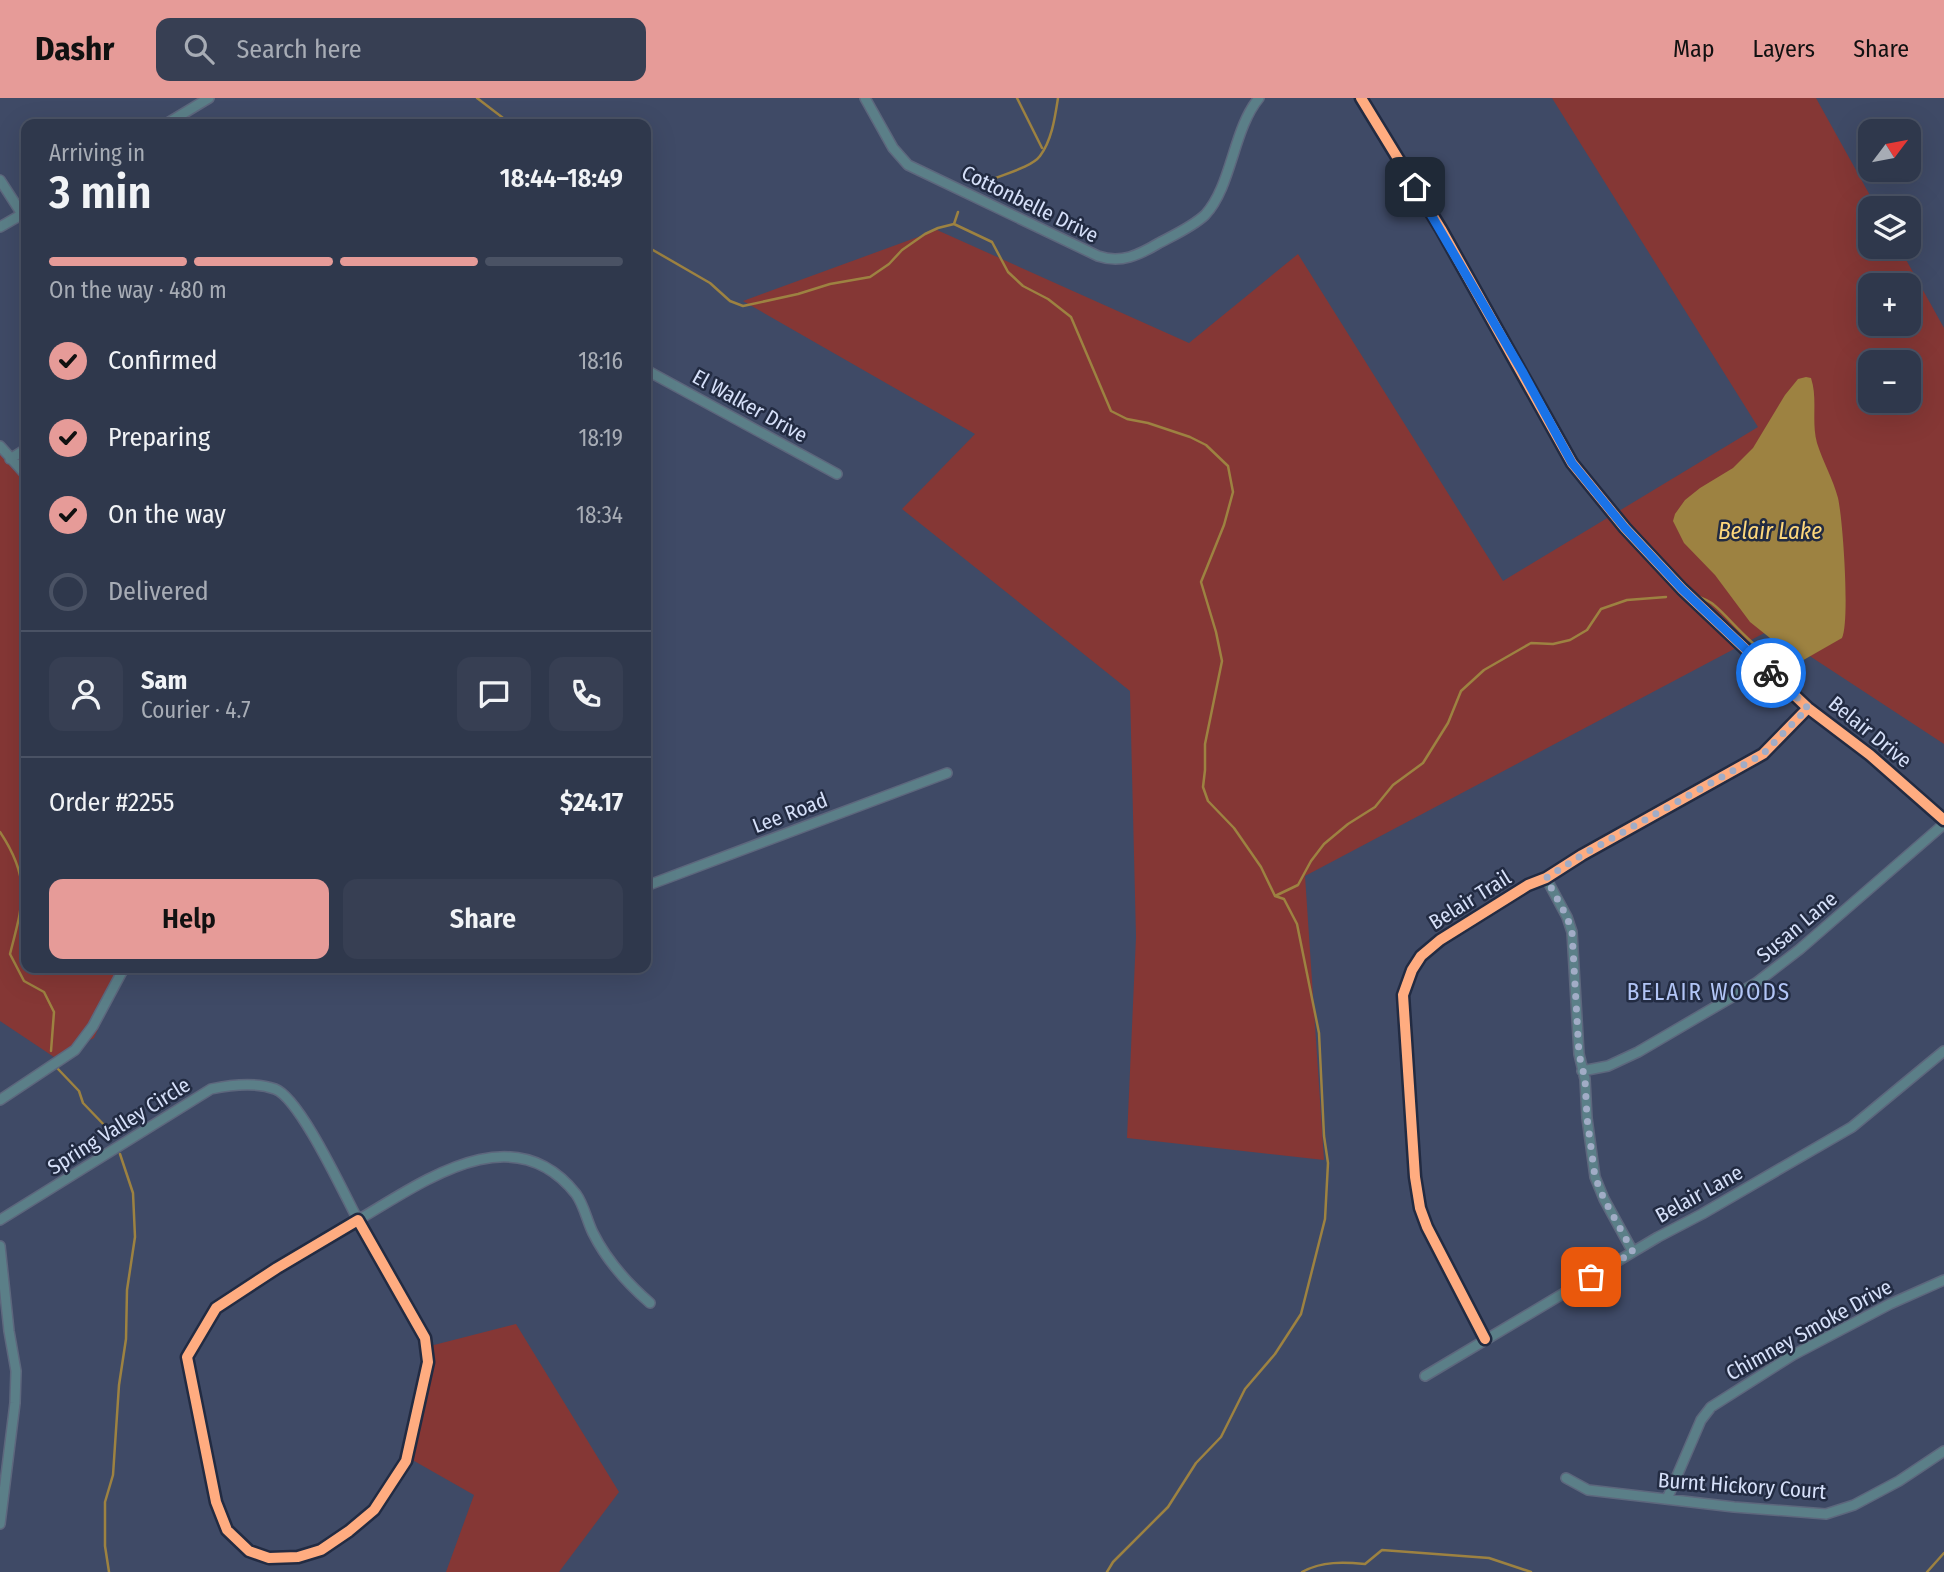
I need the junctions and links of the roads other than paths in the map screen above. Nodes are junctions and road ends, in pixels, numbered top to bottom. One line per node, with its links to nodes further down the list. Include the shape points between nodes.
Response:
1 (209, 98): 5 (street)
2 (866, 98): 3 (street, Cottonbelle Drive, via 893,148 908,164 1098,256 1119,259 1146,251 1207,212)
3 (1259, 98)
4 (1361, 98): 16 (street, Belair Drive, via 1441,229 1572,463 1682,589)
5 (174, 119)
6 (0, 180): 7 (street)
7 (21, 209)
8 (21, 215): 9 (street)
9 (0, 227)
10 (651, 373): 15 (street, El Walker Drive)
11 (0, 446): 13 (street)
12 (21, 452): 13 (street)
13 (10, 459): 14 (street)
14 (21, 470)
15 (837, 474)
16 (1808, 708): 18 (street, Belair Drive, via 1870,755); 19 (street, Belair Trail, via 1763,754)
17 (947, 773): 20 (street, Lee Road)
18 (1944, 822): 23 (street, Susan Lane, via 1756,983 1638,1052 1608,1066)
19 (1546, 878): 23 (street, via 1572,932); 32 (street, Belair Trail, via 1440,940 1421,956 1403,995 1420,1208)
20 (651, 884)
21 (121, 973): 24 (street, via 75,1050)
22 (1944, 1051): 28 (street, Belair Lane, via 1852,1127)
23 (1582, 1070): 28 (street, via 1595,1177)
24 (0, 1100)
25 (0, 1220): 26 (street, Spring Valley Circle, via 211,1089 245,1085 277,1089 294,1107)
26 (358, 1220): 26 (street, Spring Valley Circle, via 425,1338 428,1362 407,1461 374,1510 349,1531 321,1550 269,1558 249,1551 227,1530 216,1502 187,1357 216,1308); 30 (street, via 454,1166 484,1157 532,1161 554,1171 578,1196 593,1234 631,1286)
27 (0, 1246): 31 (street)
28 (1633, 1252): 32 (street, Belair Lane)
29 (1944, 1280): 36 (street, Chimney Smoke Drive, via 1793,1355 1711,1407 1700,1420)
30 (650, 1303)
31 (4, 1332): 37 (street, via 16,1371)
32 (1485, 1339): 33 (street, Belair Lane)
33 (1425, 1376)
34 (1944, 1451): 36 (street, Burnt Hickory Court, via 1866,1499 1826,1514)
35 (1566, 1478): 36 (street, Burnt Hickory Court, via 1588,1490)
36 (1667, 1499)
37 (0, 1524)

